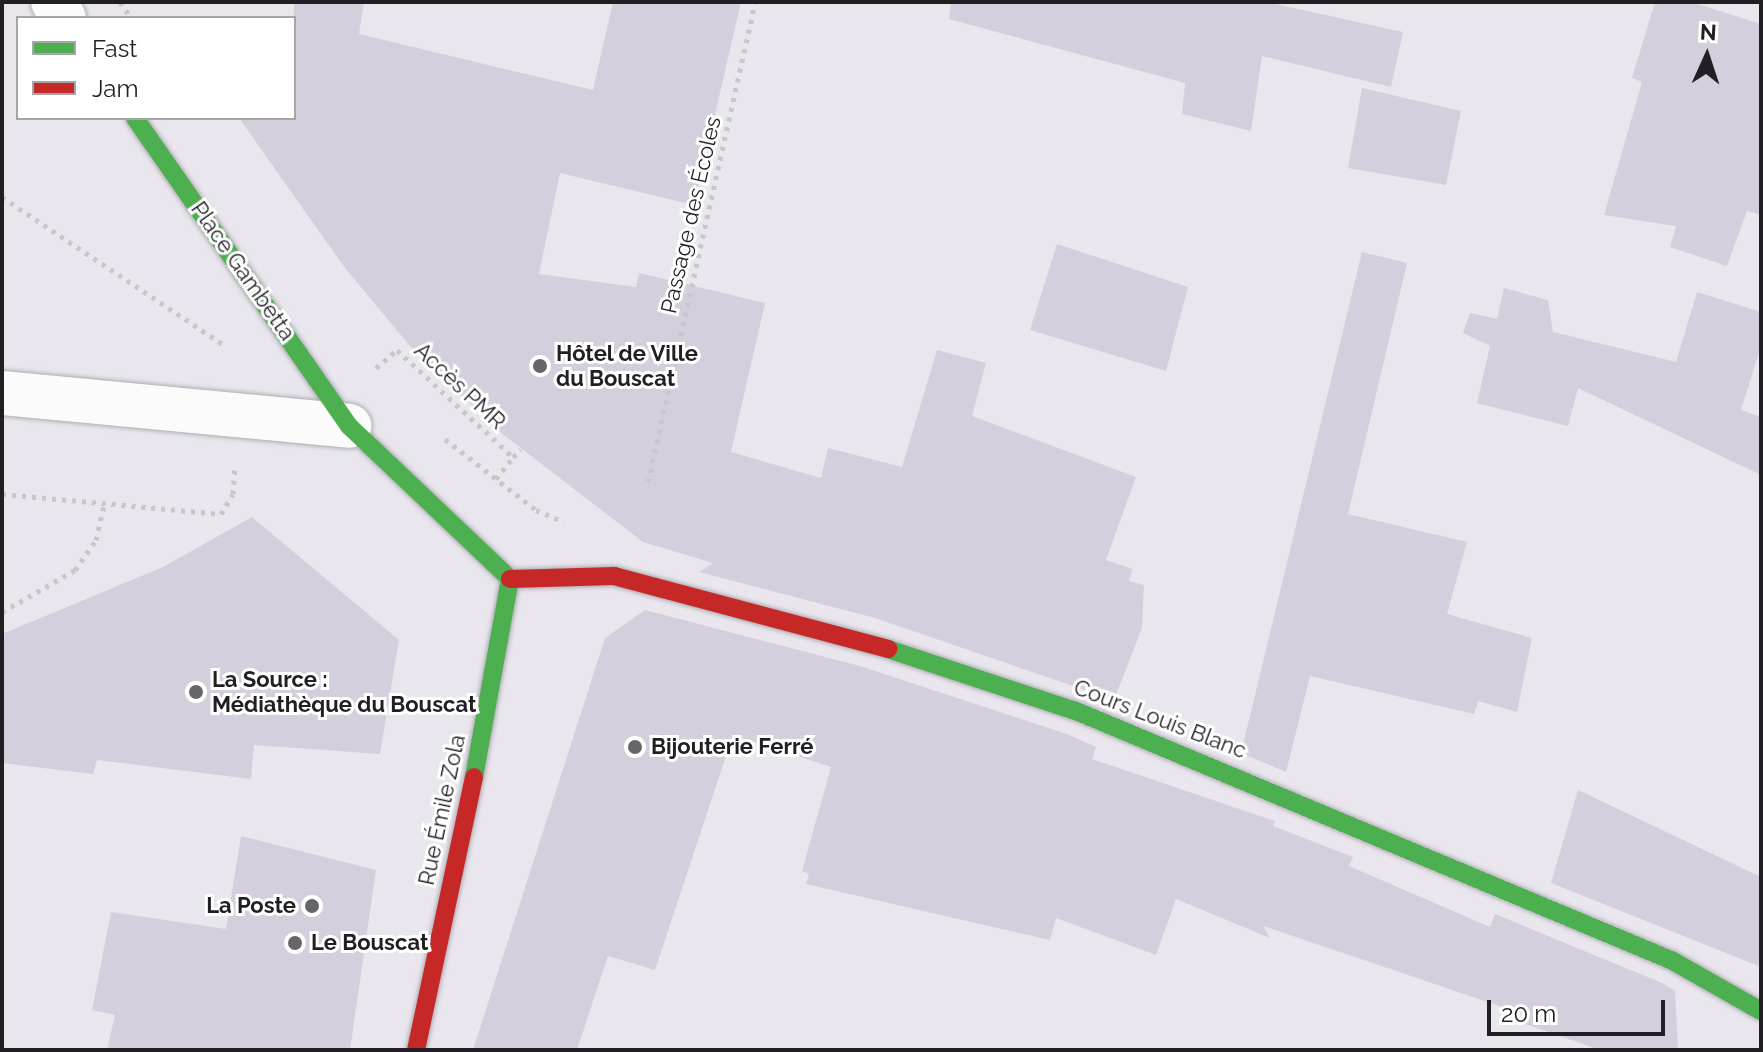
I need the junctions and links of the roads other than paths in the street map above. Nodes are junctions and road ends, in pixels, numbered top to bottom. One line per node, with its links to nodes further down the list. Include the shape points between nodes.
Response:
1 (136, 120): 3 (street, Place Gambetta)
2 (2, 393): 3 (street)
3 (349, 426): 4 (street, Place Gambetta)
4 (510, 579): 5 (street, Cours Louis Blanc, via 614,576 867,642 1076,711 1659,954); 6 (street, Rue Émile Zola, via 492,693)
5 (1761, 1011)
6 (416, 1050)

